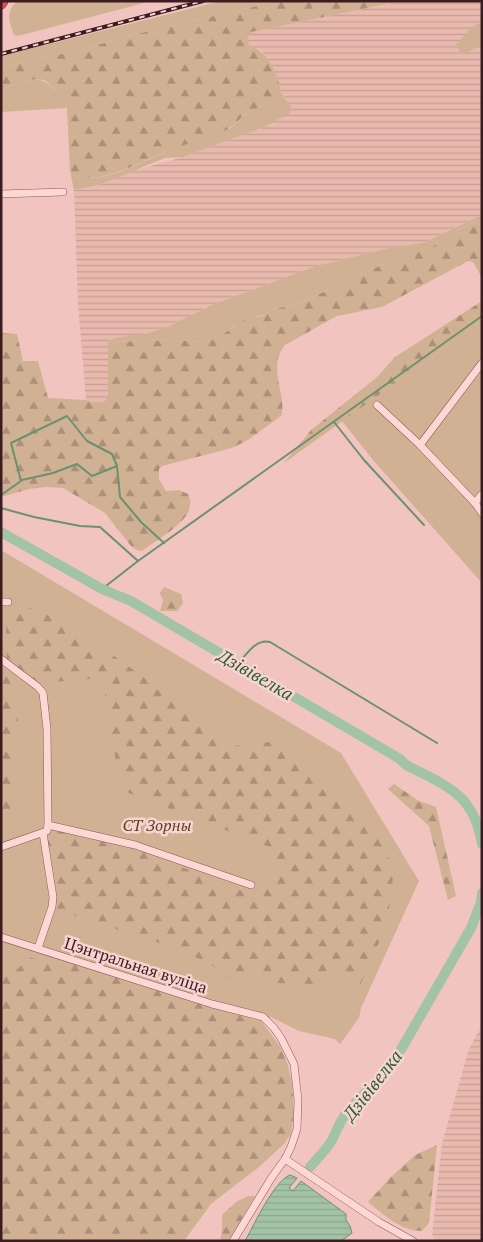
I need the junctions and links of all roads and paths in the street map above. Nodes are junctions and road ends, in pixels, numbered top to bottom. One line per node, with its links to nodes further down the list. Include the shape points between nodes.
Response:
1 (63, 192): 2 (street)
2 (1, 194)
3 (482, 363): 5 (street)
4 (376, 404): 5 (street)
5 (420, 445): 7 (street)
6 (482, 494): 7 (street)
7 (475, 504): 8 (street)
8 (482, 513)
9 (1, 659): 10 (street, via 43,693 47,728)
10 (48, 825): 11 (street, via 47,831); 13 (street, via 135,845)
11 (43, 832): 12 (street); 15 (street, via 53,897)
12 (1, 847)
13 (252, 885)
14 (1, 937): 15 (street, Цэнтральная вуліца)
15 (38, 948): 16 (street, Цэнтральная вуліца, via 263,1018 281,1038 294,1064 297,1124)
16 (285, 1159): 17 (street); 18 (street)
17 (233, 1241)
18 (413, 1241)

